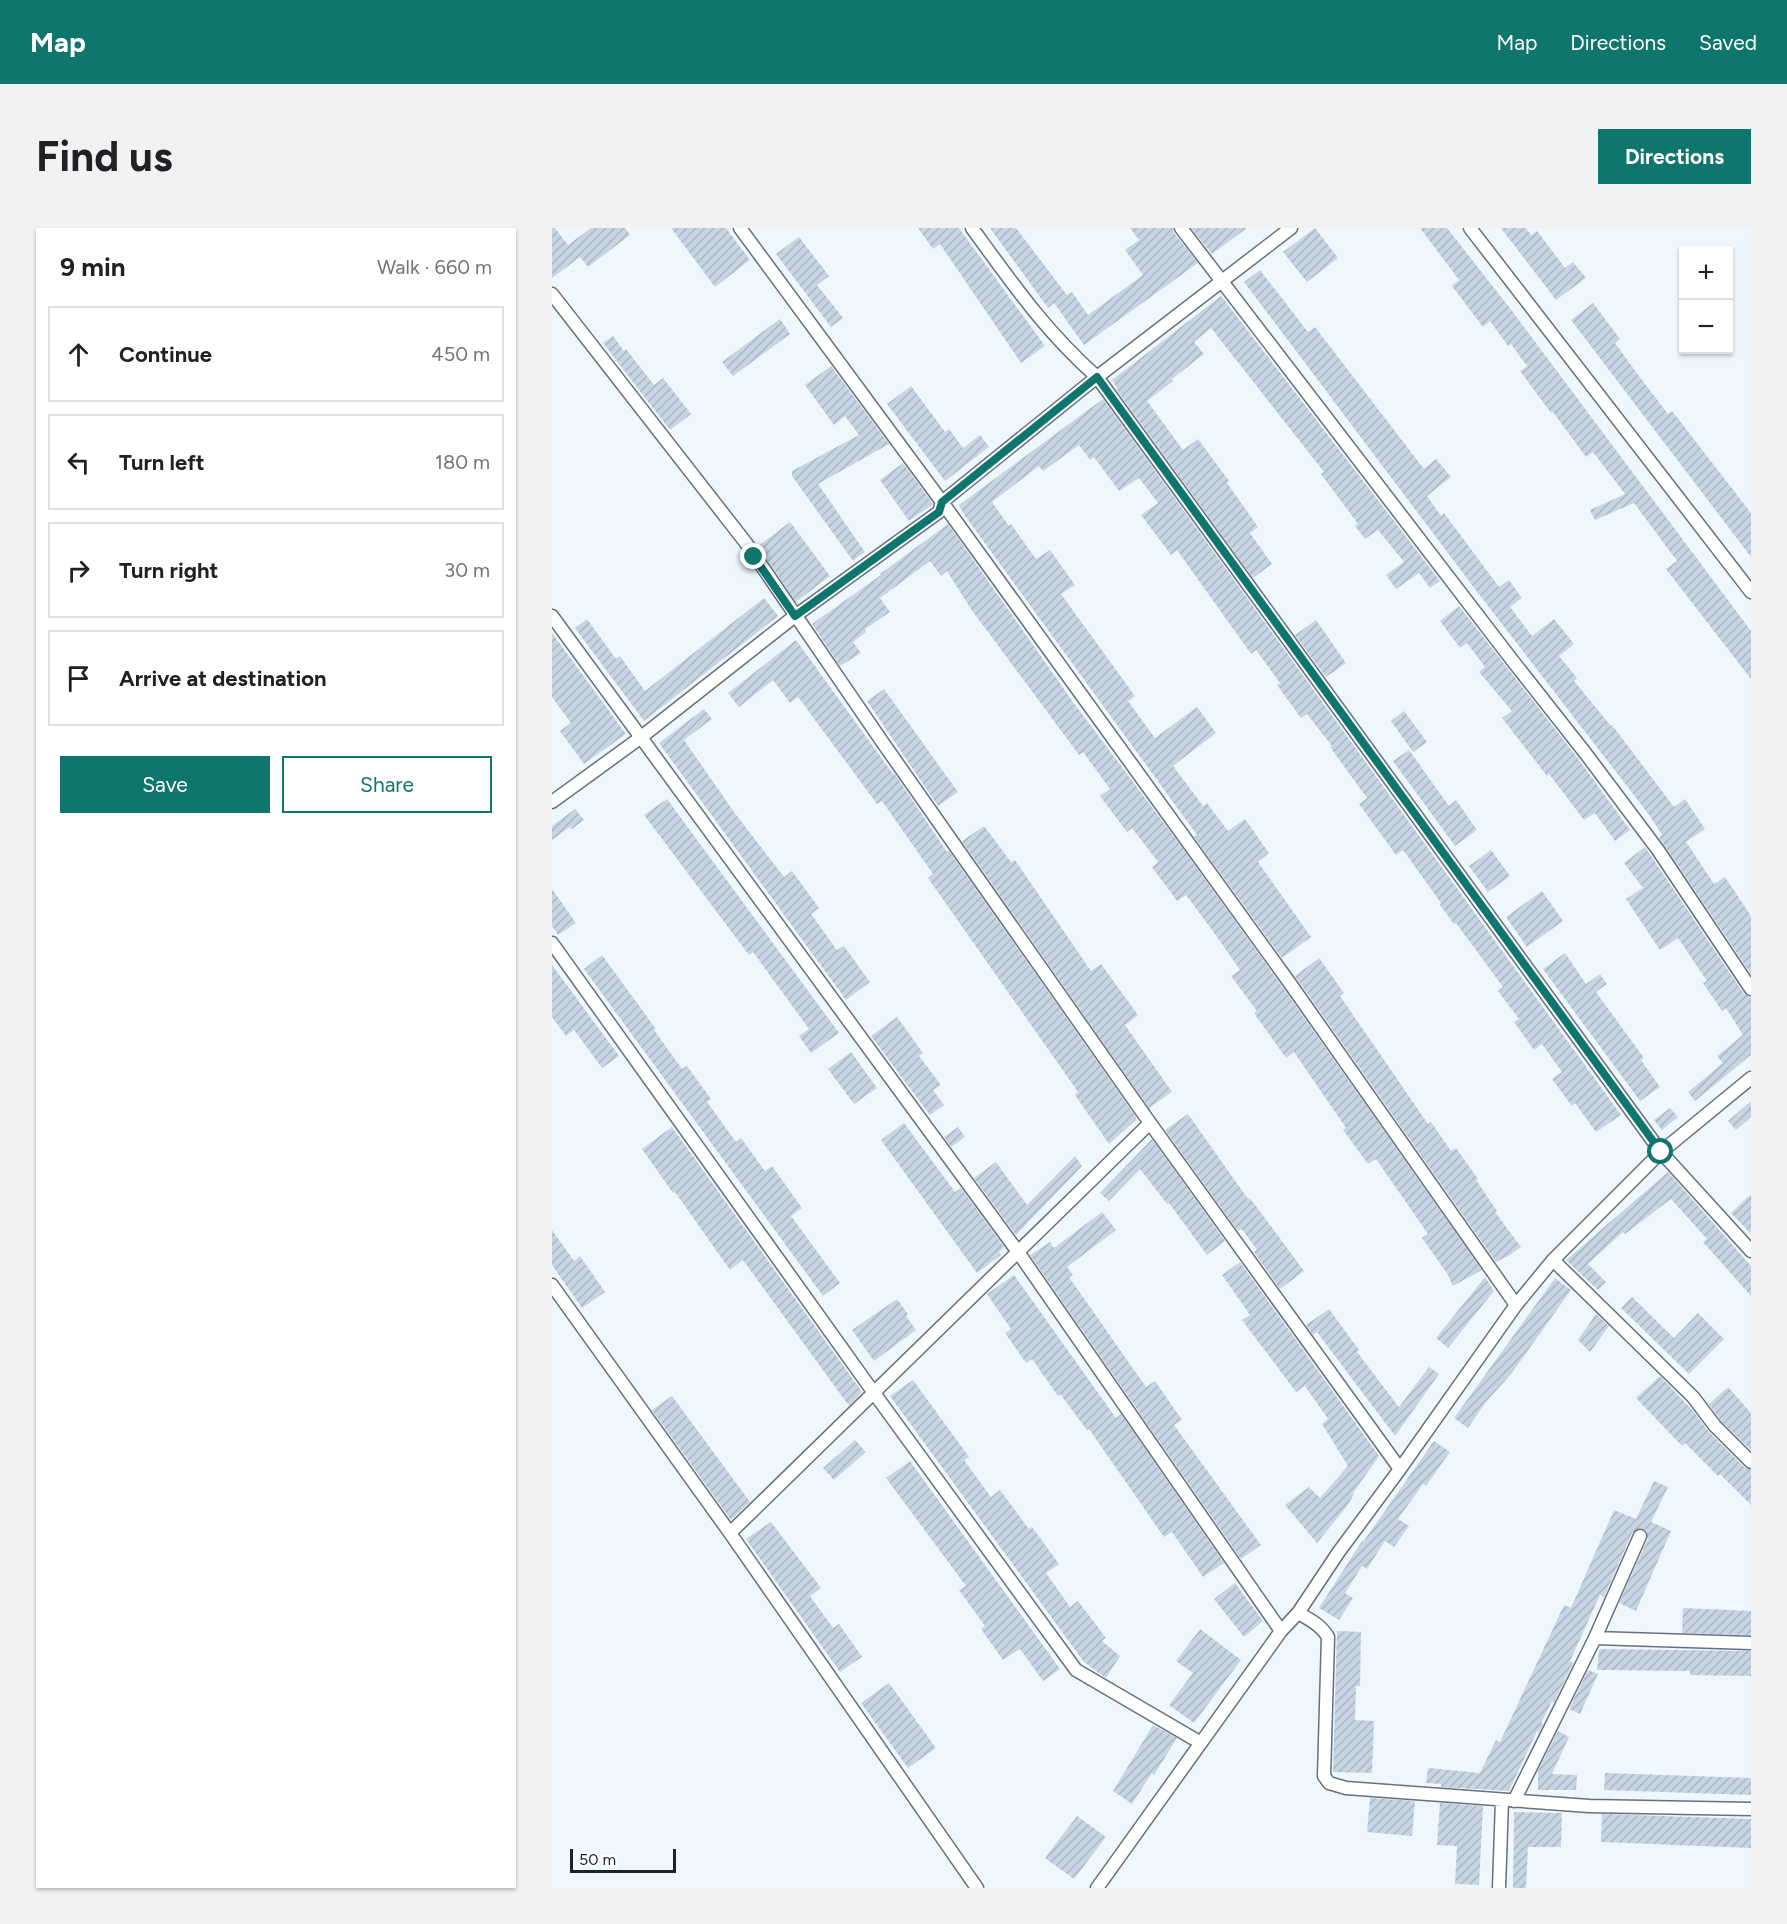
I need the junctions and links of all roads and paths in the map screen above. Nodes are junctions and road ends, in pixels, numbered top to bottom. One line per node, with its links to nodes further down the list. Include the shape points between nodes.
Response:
1 (740, 228): 9 (street)
2 (972, 228): 8 (street, via 1031,310)
3 (1181, 228): 6 (street)
4 (1291, 228): 6 (street)
5 (1470, 228): 10 (street)
6 (1222, 281): 8 (street); 16 (street, via 1593,763 1658,850)
7 (552, 294): 12 (street, via 734,528)
8 (1097, 377): 9 (street); 19 (street)
9 (942, 502): 12 (street, via 939,512); 24 (street, via 1289,982)
10 (1751, 592)
11 (552, 616): 13 (street)
12 (795, 616): 13 (street); 18 (street)
13 (640, 738): 14 (street); 21 (street)
14 (552, 802)
15 (552, 943): 25 (street)
16 (1751, 989)
17 (1751, 1078): 19 (street)
18 (1150, 1123): 21 (street); 27 (street)
19 (1661, 1152): 20 (street); 22 (street)
20 (1751, 1251)
21 (1018, 1252): 25 (street); 31 (street)
22 (1553, 1260): 24 (street); 26 (street, via 1693,1397)
23 (552, 1285): 28 (street)
24 (1516, 1305): 27 (street)
25 (874, 1393): 28 (street); 34 (street, via 1076,1670)
26 (1751, 1462)
27 (1400, 1469): 30 (street)
28 (730, 1533): 37 (street)
29 (1640, 1536): 32 (street)
30 (1298, 1613): 31 (street); 35 (street, via 1316,1623 1328,1637 1324,1776 1329,1783 1346,1788)
31 (1281, 1631): 34 (street)
32 (1595, 1638): 33 (street); 35 (street)
33 (1751, 1643)
34 (1201, 1743): 38 (street)
35 (1508, 1801): 36 (street); 39 (street)
36 (1751, 1809)
37 (977, 1888)
38 (1097, 1888)
39 (1499, 1888)

